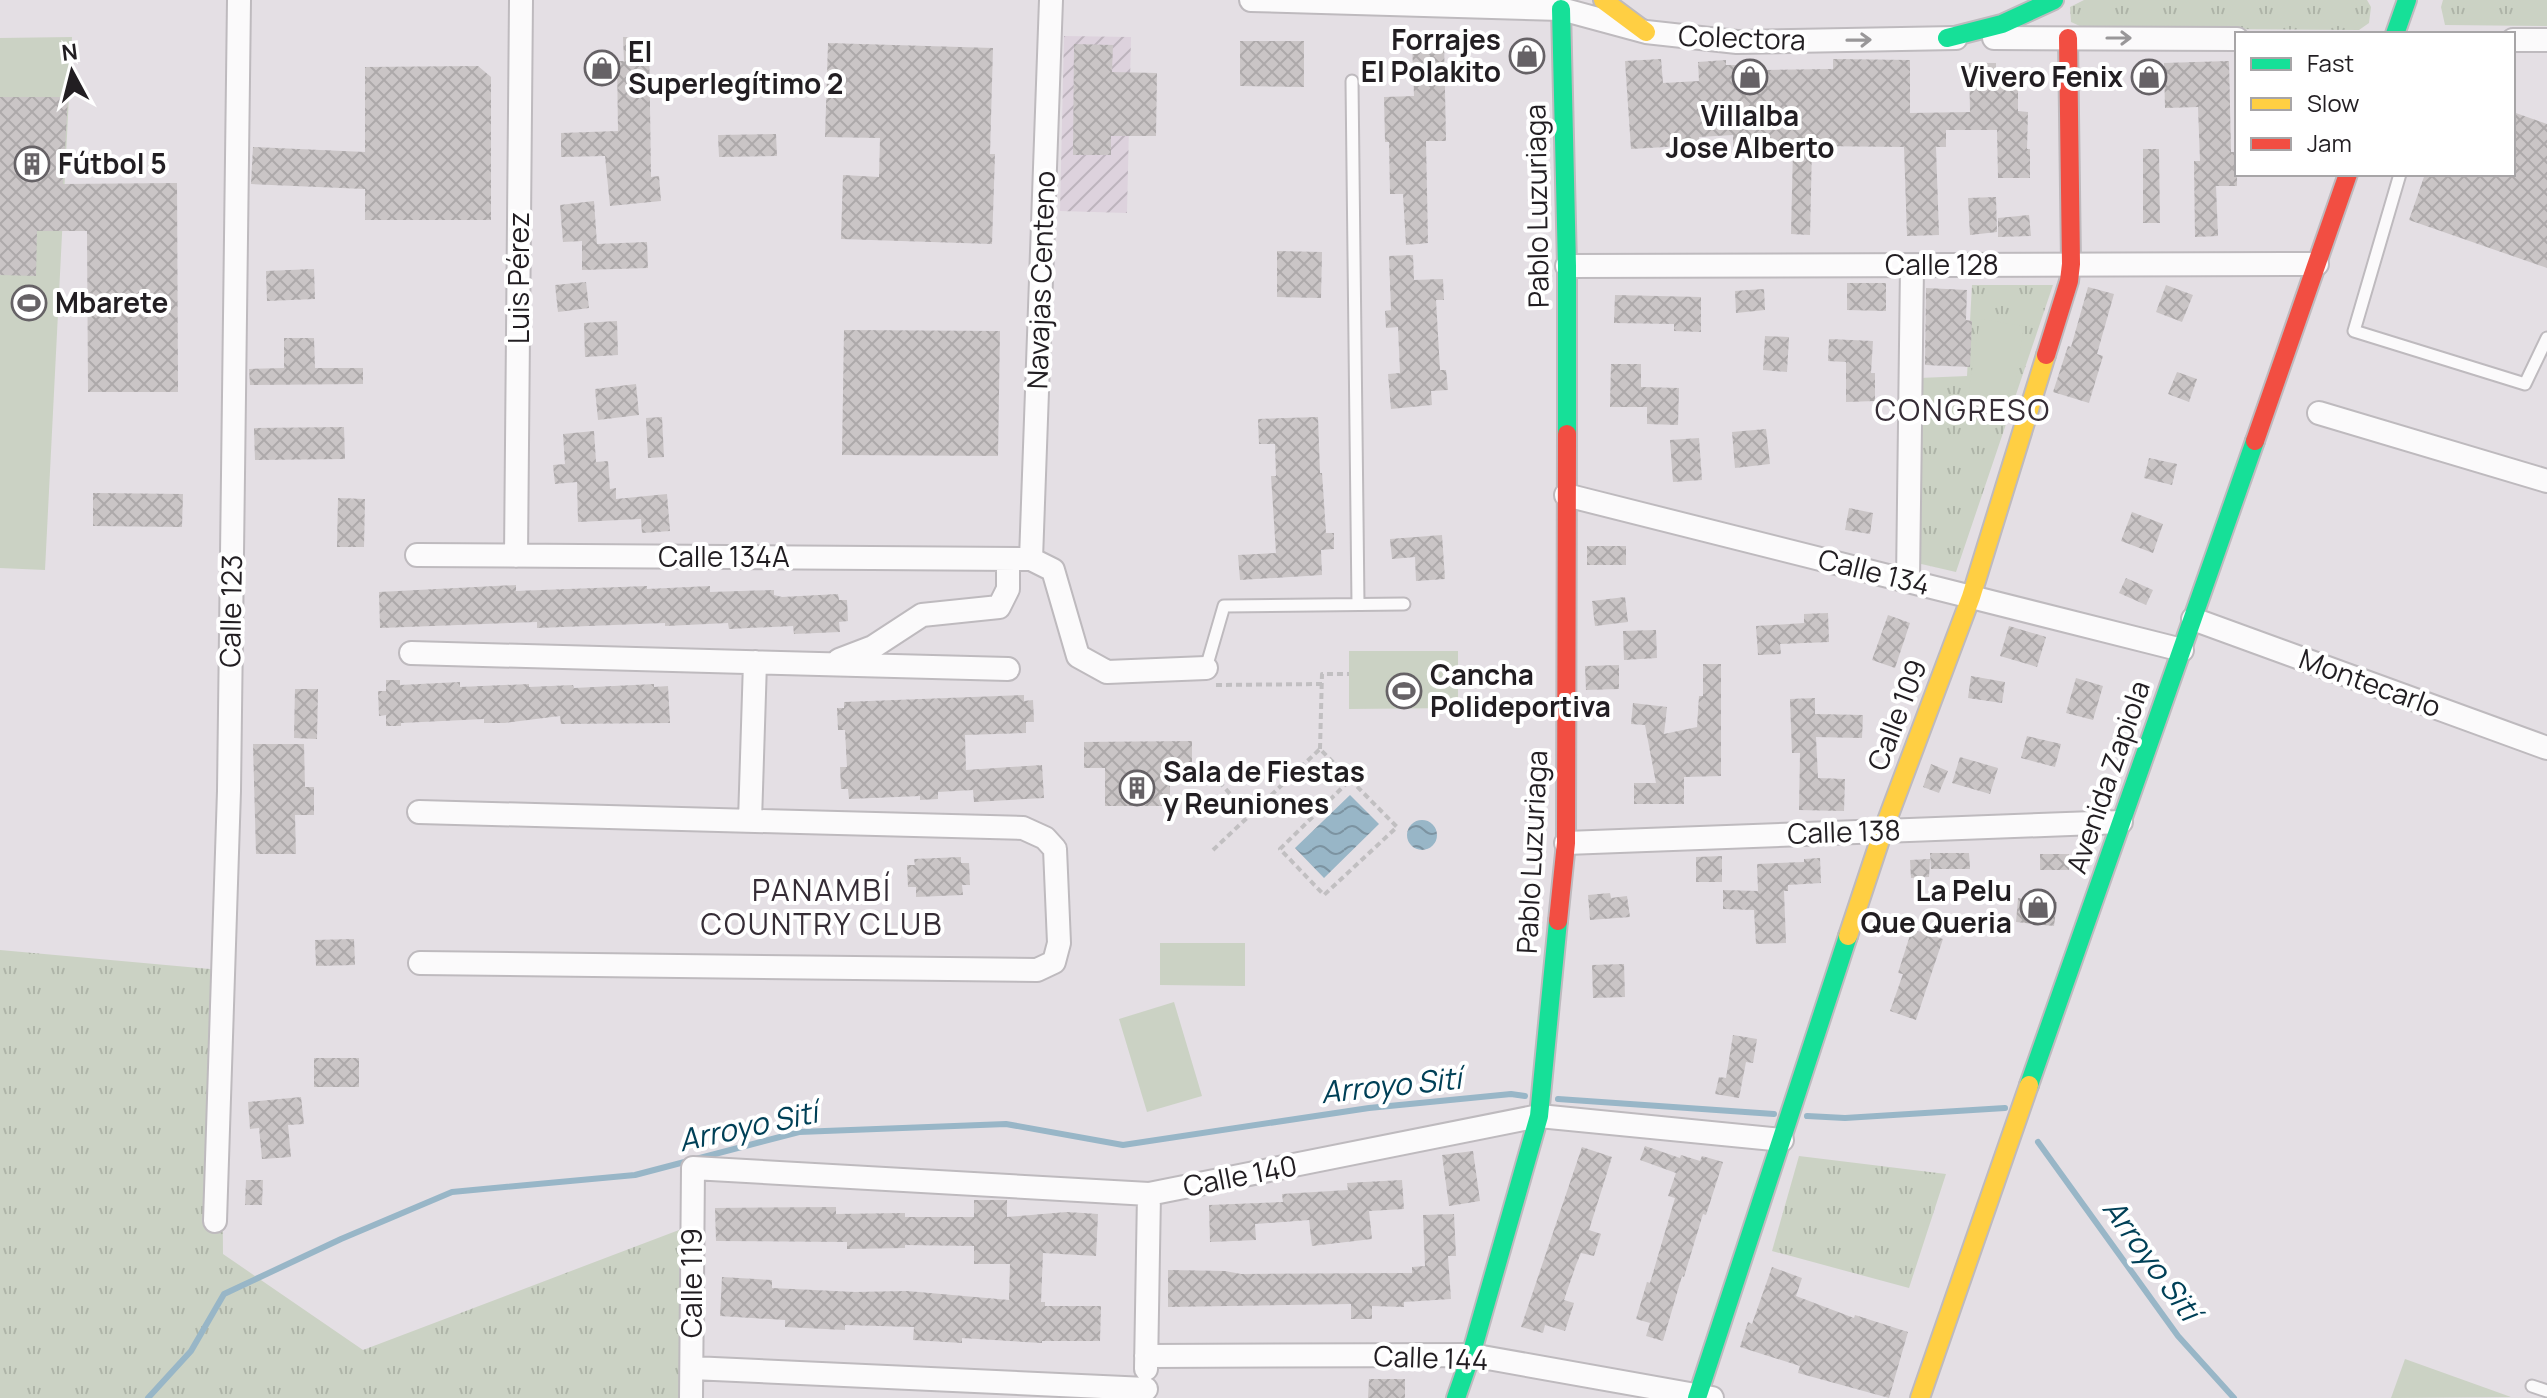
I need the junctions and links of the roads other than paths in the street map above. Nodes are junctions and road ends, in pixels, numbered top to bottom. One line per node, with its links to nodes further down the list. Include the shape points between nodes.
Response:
1 (239, 0): 53 (street, Calle 123, via 229,791)
2 (521, 0): 28 (street, Luis Pérez)
3 (1051, 0): 30 (street, Navajas Centeno)
4 (1251, 0): 8 (street, Colectora)
5 (1603, 0): 9 (main road)
6 (2054, 0): 11 (main road, via 1993,28)
7 (2407, 0): 10 (main road)
8 (1561, 9): 9 (street, Colectora); 21 (main road, Pablo Luzuriaga)
9 (1646, 32): 11 (street, Colectora, one-way to 11, via 1737,42)
10 (2396, 32)
11 (1947, 38): 12 (street, Colectora)
12 (2068, 38): 13 (street, Colectora, one-way to 13); 19 (main road, Calle 109)
13 (2235, 39)
14 (2515, 40): 15 (street)
15 (2547, 40)
16 (1352, 81): 33 (lane)
17 (2347, 176): 20 (main road, Avenida Zapiola)
18 (2399, 176): 23 (lane, via 2354,331 2525,384)
19 (2071, 264): 20 (street, Calle 128); 22 (street, Calle 128); 32 (main road, Calle 109, via 2048,355)
20 (2317, 264): 35 (main road, Avenida Zapiola)
21 (1567, 266): 22 (street, Calle 128); 26 (main road, Pablo Luzuriaga)
22 (1912, 266): 31 (street)
23 (2547, 338)
24 (2319, 413): 25 (street)
25 (2547, 481)
26 (1566, 495): 31 (street, Calle 134); 47 (main road, Pablo Luzuriaga)
27 (417, 555): 28 (street, Calle 134A)
28 (516, 556): 29 (street, Calle 134A)
29 (1008, 559): 30 (street, Calle 134A); 39 (street, via 1008,589 999,607 922,615 873,647)
30 (1031, 559): 40 (street, via 1053,570 1078,656 1107,672)
31 (1908, 581): 32 (street, Calle 134)
32 (1971, 597): 36 (street, Calle 134); 46 (main road, Calle 109)
33 (1358, 604): 34 (lane); 40 (lane, via 1224,606)
34 (1404, 604)
35 (2193, 619): 36 (main road, Avenida Zapiola); 42 (street, Montecarlo)
36 (2182, 650): 45 (main road, Avenida Zapiola)
37 (411, 653): 38 (street)
38 (755, 662): 39 (street); 44 (street)
39 (831, 664): 41 (street)
40 (1206, 668)
41 (1008, 669)
42 (2547, 748)
43 (419, 812): 44 (street)
44 (750, 821): 48 (street, via 1023,828 1045,838 1055,849 1059,943 1054,962 1037,970)
45 (2121, 822): 46 (street, Calle 138); 63 (main road, Avenida Zapiola)
46 (1883, 831): 47 (street, Calle 138); 50 (main road, Calle 109)
47 (1566, 843): 49 (main road, Pablo Luzuriaga)
48 (420, 963)
49 (1539, 1116): 50 (street, Calle 140); 52 (street, Calle 140); 54 (main road, Pablo Luzuriaga)
50 (1782, 1140): 60 (main road, Calle 109)
51 (693, 1168): 52 (street, Calle 140); 56 (street, Calle 119)
52 (1149, 1194): 55 (street)
53 (215, 1221)
54 (1471, 1355): 55 (street, Calle 144); 60 (street, Calle 144); 62 (main road, Pablo Luzuriaga)
55 (1146, 1356): 59 (street)
56 (692, 1368): 59 (street); 61 (street, Calle 119)
57 (2532, 1386): 58 (lane)
58 (2547, 1391)
59 (1146, 1393)
60 (1702, 1397)
61 (691, 1398)
62 (1456, 1398)
63 (1920, 1398)

